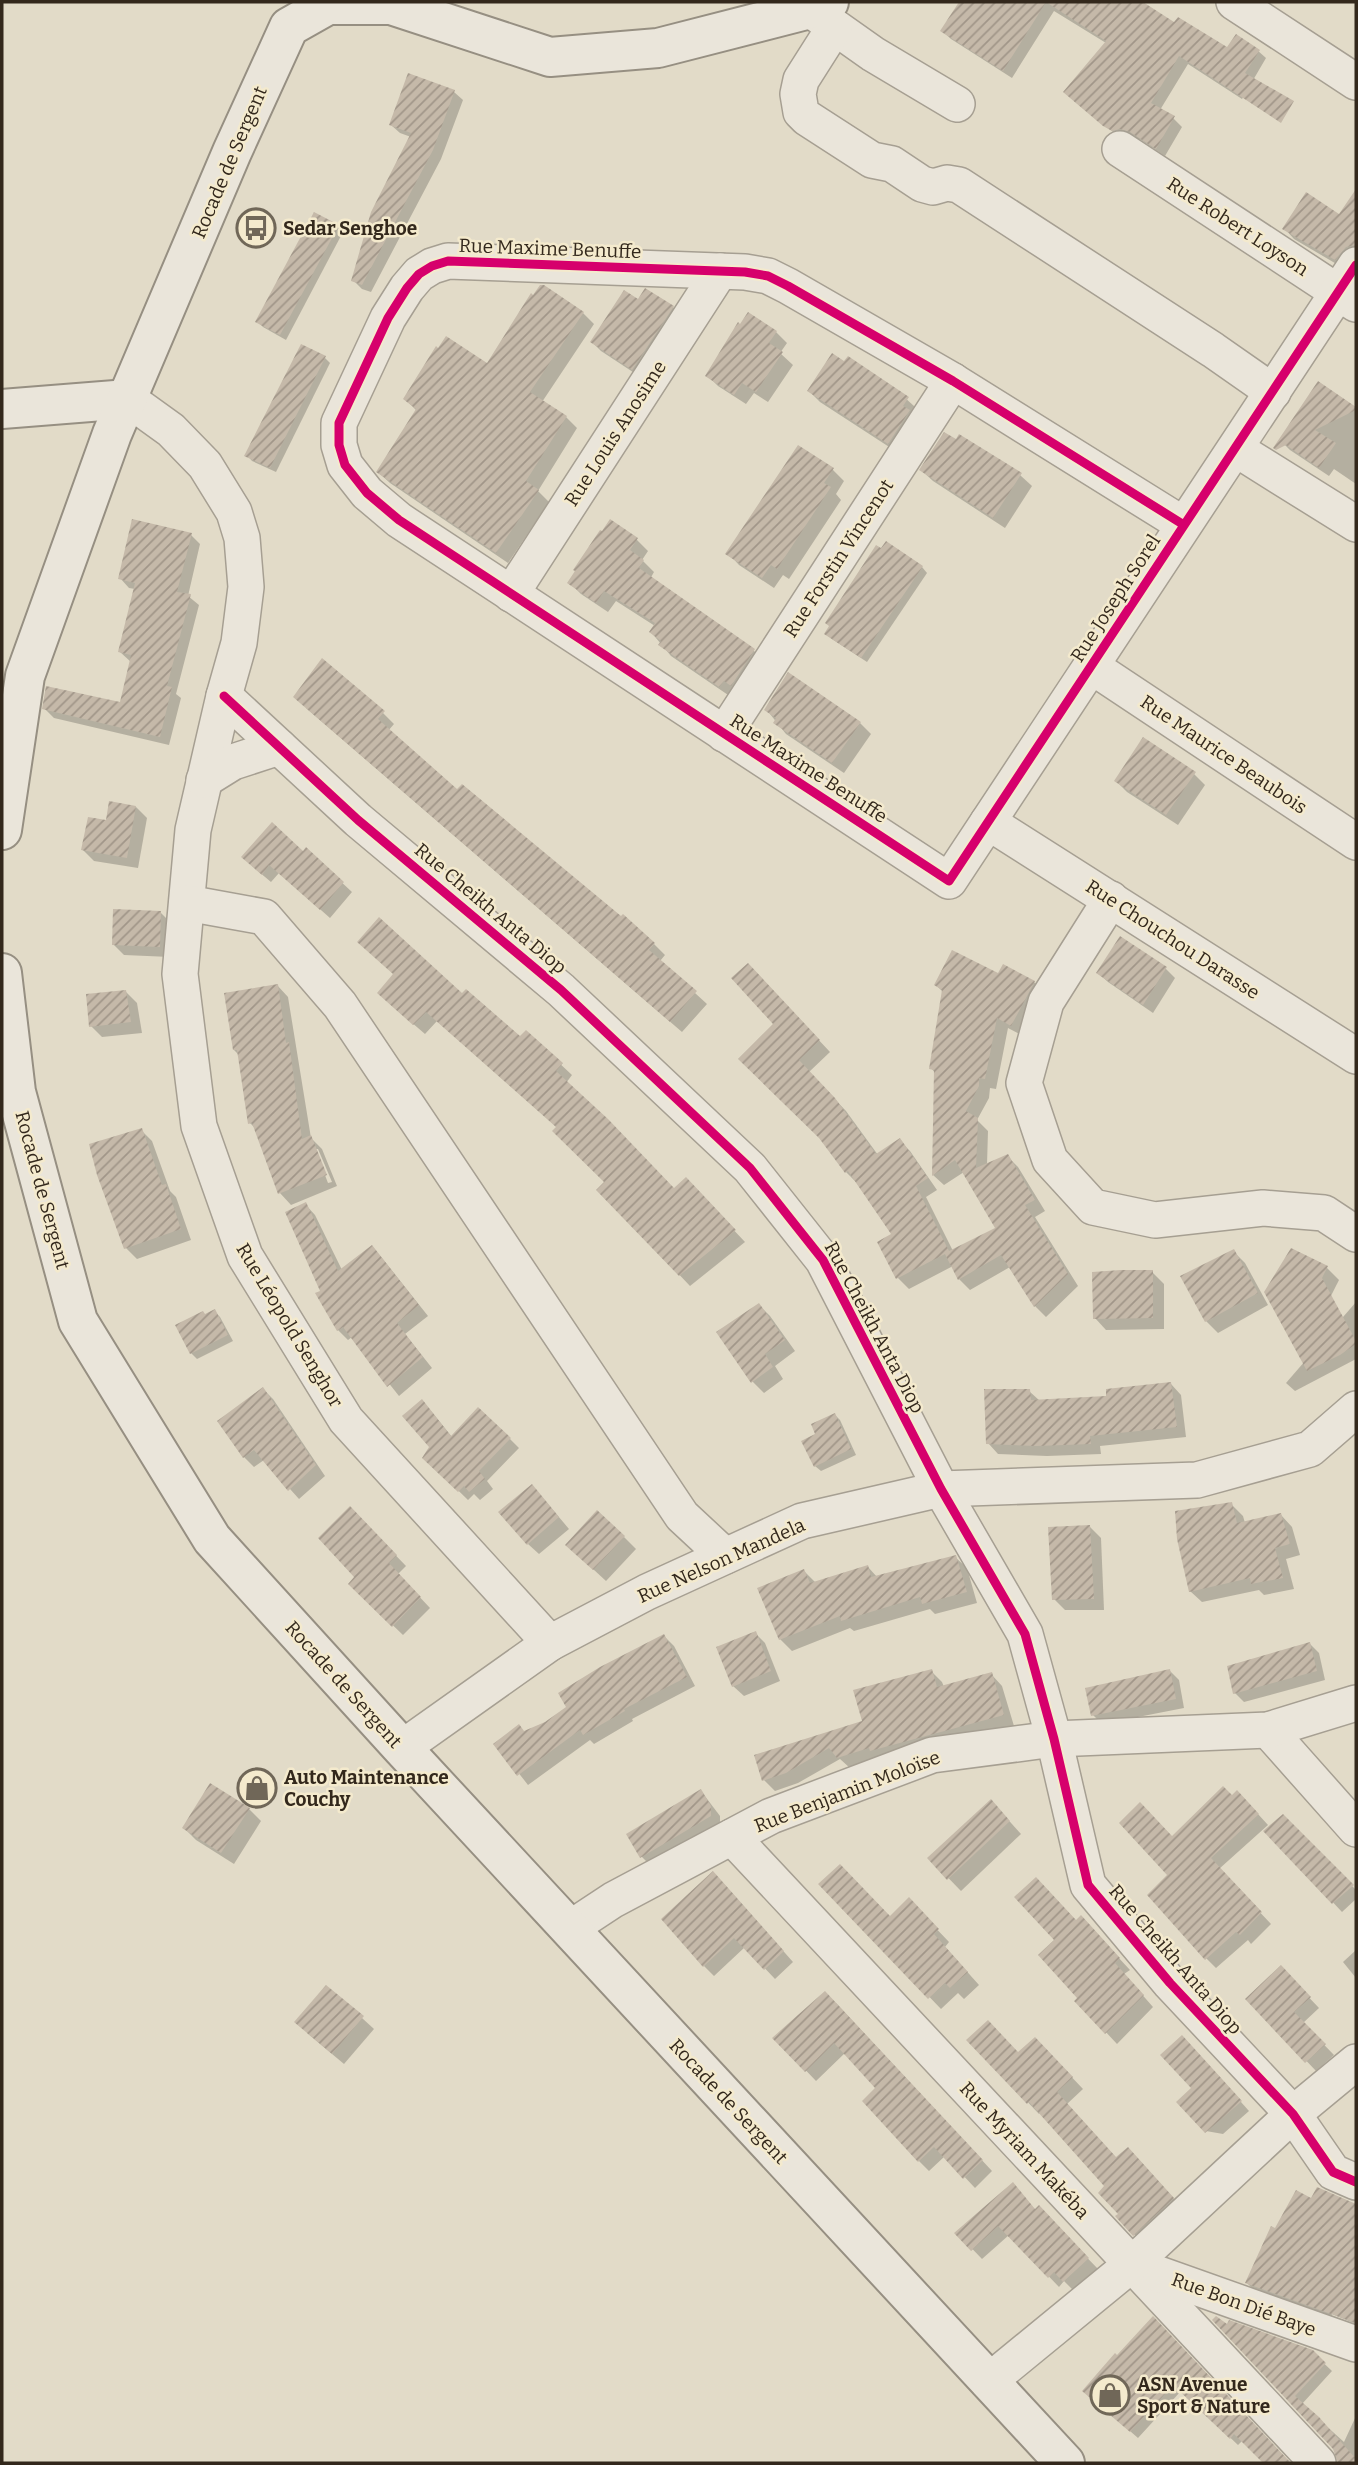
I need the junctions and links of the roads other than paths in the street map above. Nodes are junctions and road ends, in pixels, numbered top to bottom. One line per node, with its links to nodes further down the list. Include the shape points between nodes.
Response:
1 (1234, 2): 3 (street)
2 (824, 13): 4 (street, via 873,54); 9 (street, via 801,80 798,104 807,118 872,160 892,164 922,184 959,185); 10 (main road, Rocade de Sergent, via 658,48 550,57 391,5 328,5 289,27)
3 (1356, 82)
4 (957, 104)
5 (1120, 149): 7 (street, Rue Robert Loyson)
6 (720, 271): 8 (street, Rue Maxime Benuffe, via 768,276); 15 (street, Rue Louis Anosime); 15 (street, Rue Maxime Benuffe, via 448,261 432,265 407,288 339,423 345,465 399,520)
7 (1350, 287): 9 (street, Rue Joseph Sorel)
8 (953, 381): 14 (street, Rue Maxime Benuffe); 18 (street, Rue Forstin Vincenot)
9 (1273, 392): 12 (street, Rue Joseph Sorel)
10 (128, 399): 11 (main road); 17 (street, Rue Léopold Senghor, via 171,430 205,465 233,512 242,538 246,586 239,643); 22 (main road, Rocade de Sergent, via 25,676)
11 (2, 409)
12 (1237, 449): 13 (street); 14 (street, Rue Joseph Sorel)
13 (1356, 524)
14 (1184, 525): 16 (street, Rue Joseph Sorel)
15 (511, 594): 18 (street, Rue Maxime Benuffe)
16 (1091, 666): 21 (street, Rue Joseph Sorel); 23 (street, Rue Maurice Beaubois)
17 (224, 696): 19 (street, Rue Cheikh Anta Diop); 20 (street, Rue Léopold Senghor)
18 (724, 734): 24 (street, Rue Maxime Benuffe)
19 (279, 747): 20 (street, via 233,762); 31 (street, Rue Cheikh Anta Diop, via 358,820 561,990 750,1168 823,1260)
20 (204, 780): 26 (street, Rue Léopold Senghor, via 193,831)
21 (988, 822): 24 (street, Rue Joseph Sorel); 25 (street, Rue Chouchou Darasse)
22 (2, 830)
23 (1356, 842)
24 (949, 881)
25 (1111, 899): 28 (street, Rue Chouchou Darasse); 29 (street, via 1046,1002 1024,1083 1050,1160 1093,1207 1155,1220 1263,1208 1324,1213)
26 (187, 904): 32 (street, via 264,917 340,1005 682,1516); 33 (street, Rue Léopold Senghor, via 180,974 199,1126 245,1256 346,1420)
27 (2, 973): 37 (main road, Rocade de Sergent, via 16,1092 78,1321 212,1539)
28 (1353, 1047)
29 (1356, 1234)
30 (1356, 1409): 31 (street, Rue Nelson Mandela, via 1310,1449 1197,1480)
31 (941, 1489): 32 (street, Rue Nelson Mandela, via 802,1521); 36 (street, Rue Cheikh Anta Diop, via 1025,1634)
32 (725, 1556): 33 (street, Rue Nelson Mandela)
33 (550, 1643): 37 (street, Rue Nelson Mandela)
34 (1356, 1703): 35 (street, Rue Benjamin Moloïse)
35 (1268, 1730): 36 (street, Rue Benjamin Moloïse); 38 (street)
36 (1054, 1739): 39 (street, Rue Benjamin Moloïse, via 932,1755 771,1816); 42 (street, Rue Cheikh Anta Diop, via 1087,1885 1170,1983)
37 (402, 1748): 40 (main road, Rocade de Sergent)
38 (1356, 1829)
39 (732, 1837): 40 (street, Rue Benjamin Moloïse, via 612,1900); 44 (street, Rue Myriam Makéba)
40 (569, 1929): 46 (main road, Rocade de Sergent)
41 (1356, 2062): 42 (street)
42 (1293, 2113): 43 (street, Rue Cheikh Anta Diop, via 1333,2172); 44 (street)
43 (1356, 2182)
44 (1132, 2264): 45 (street, Rue Bon Dié Baye); 46 (street); 48 (street, Rue Myriam Makéba)
45 (1356, 2344)
46 (988, 2382): 47 (main road, Rocade de Sergent)
47 (1065, 2463)
48 (1318, 2463)

